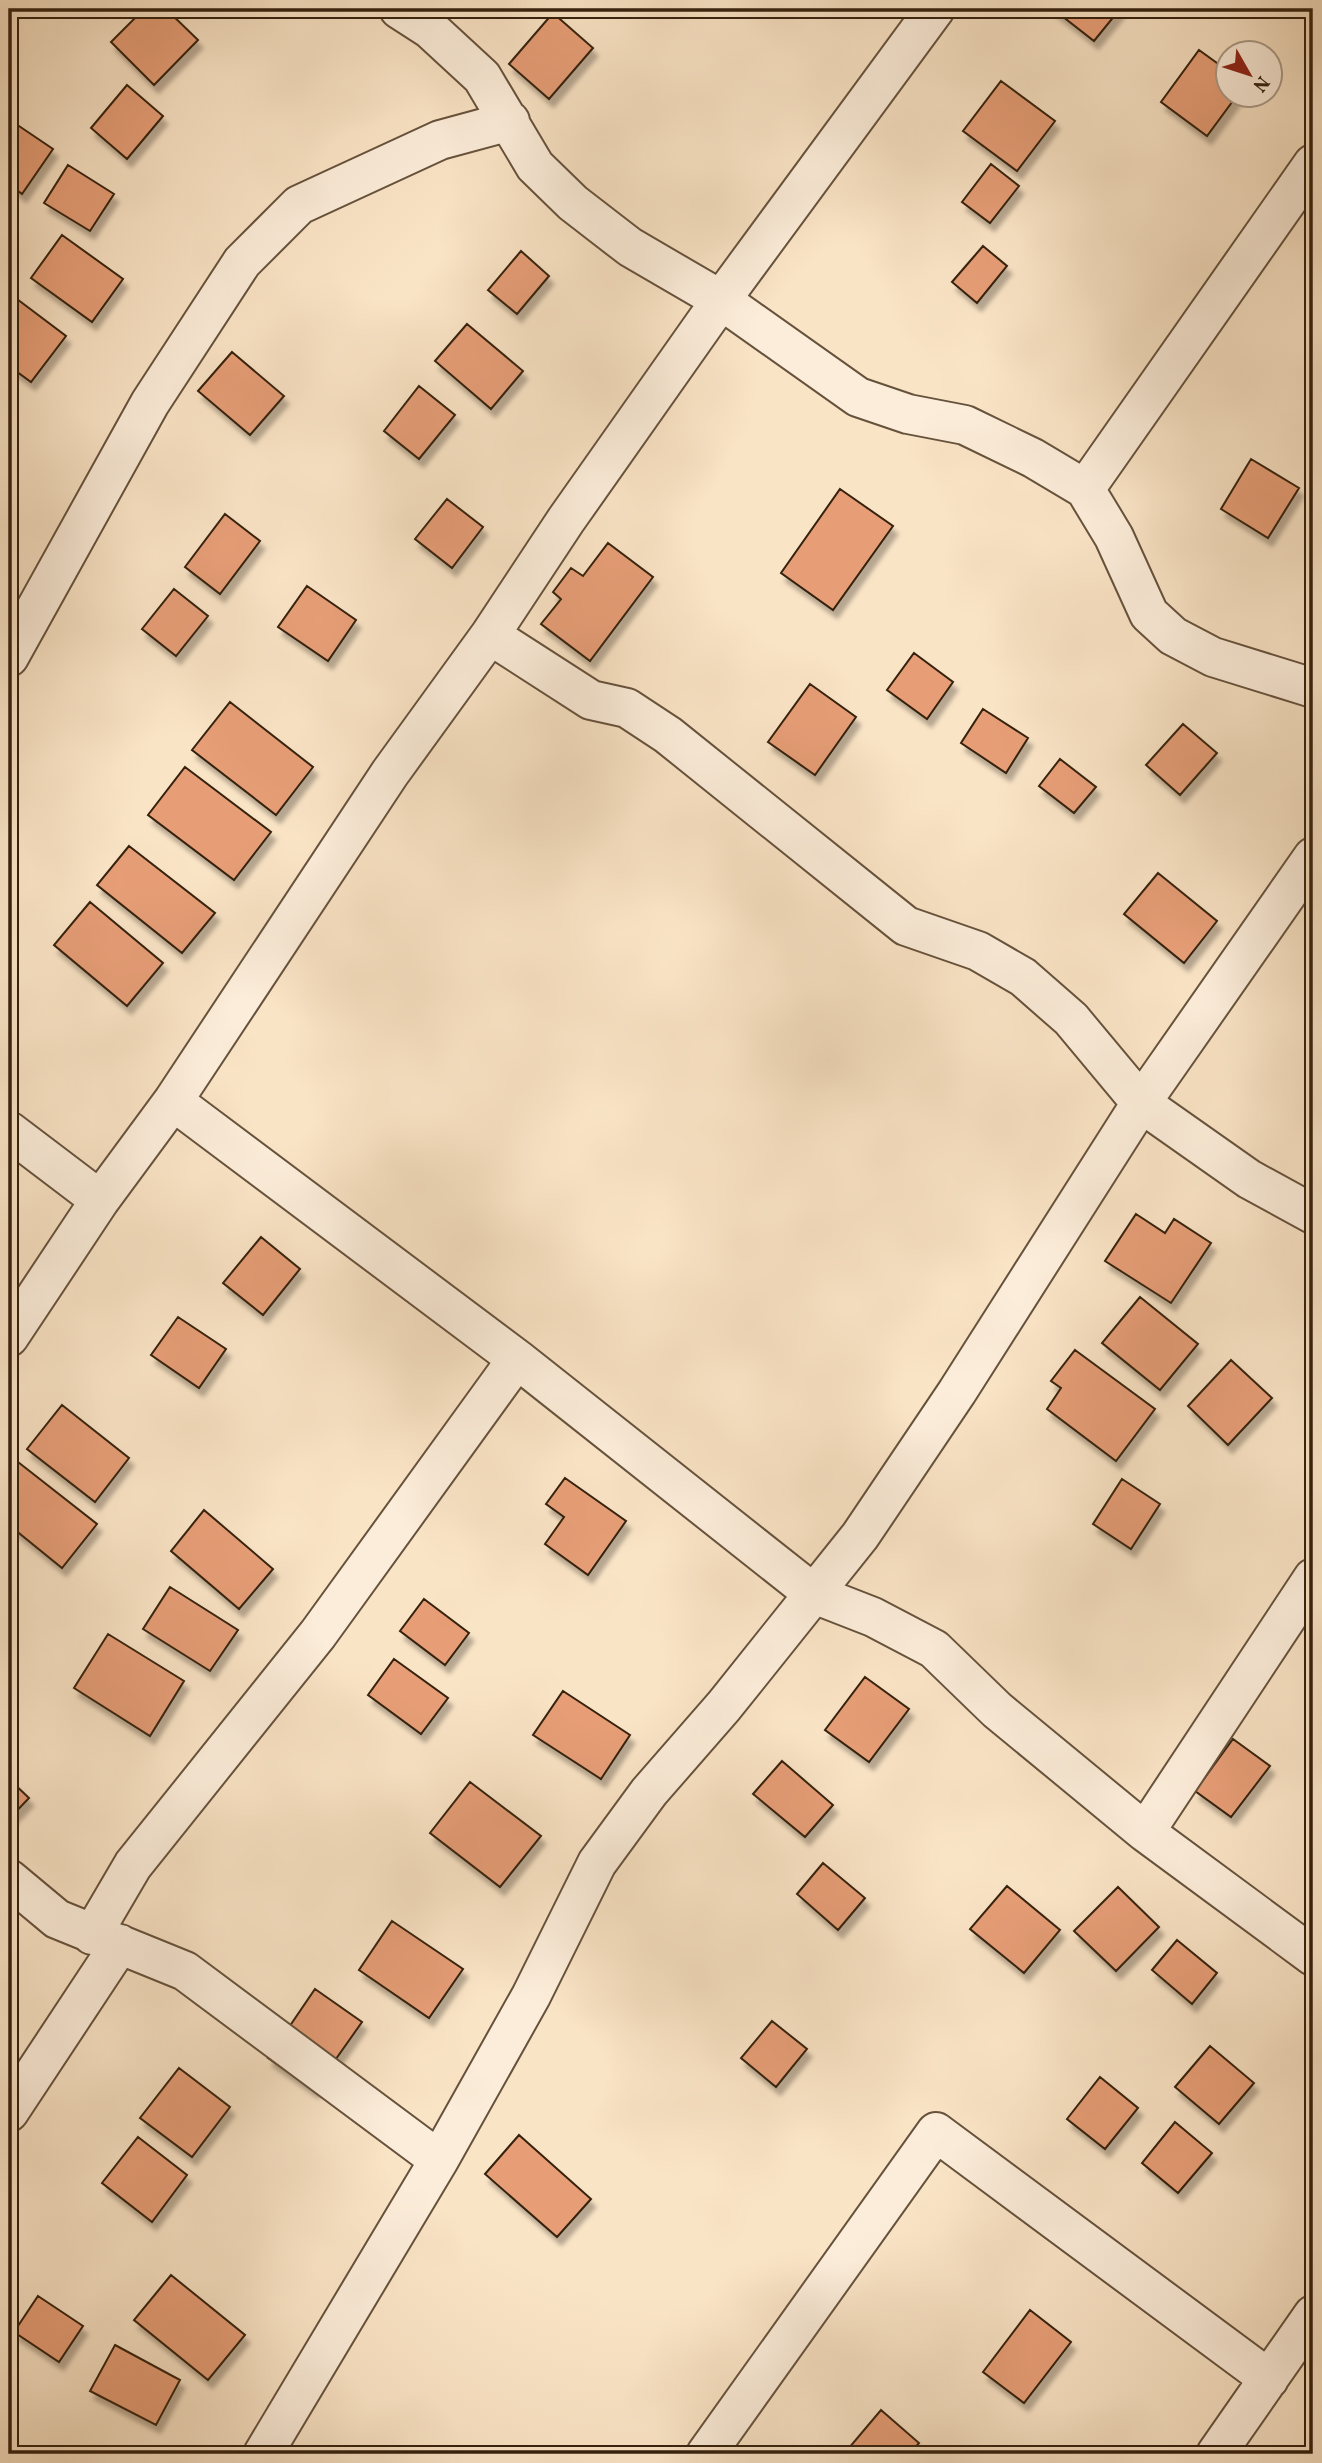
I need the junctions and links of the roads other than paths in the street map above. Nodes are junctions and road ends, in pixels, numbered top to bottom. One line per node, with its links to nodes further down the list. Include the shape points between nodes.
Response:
1 (399, 9): 3 (street, via 430,29 482,77)
2 (935, 9): 5 (street)
3 (510, 121): 5 (street, via 535,166 573,203 630,247); 8 (street, via 440,140 299,205 242,262 150,403)
4 (1313, 164): 6 (street)
5 (721, 300): 6 (street, via 858,397 908,414 965,425); 7 (street)
6 (1085, 489): 9 (street, via 1114,537 1149,614 1173,636 1213,657)
7 (490, 635): 11 (street, via 390,773); 12 (street, via 591,700 627,708 668,735 906,926 978,951 1023,977 1070,1019)
8 (9, 657)
9 (1313, 688)
10 (1313, 856): 12 (street)
11 (173, 1101): 14 (street); 17 (street)
12 (1141, 1103): 15 (street, via 1249,1179); 19 (street, via 957,1392)
13 (9, 1131): 14 (street)
14 (100, 1200): 16 (street)
15 (1313, 1214)
16 (9, 1337)
17 (517, 1359): 19 (street); 22 (street, via 318,1634 133,1864)
18 (1313, 1578): 20 (street)
19 (814, 1594): 20 (street, via 873,1617 934,1650 997,1710); 25 (street, via 649,1792 597,1863 531,1996)
20 (1145, 1832): 23 (street)
21 (9, 1879): 22 (street, via 57,1919)
22 (106, 1939): 24 (street); 25 (street, via 185,1971)
23 (1313, 1956)
24 (9, 2112)
25 (439, 2160): 28 (street)
26 (1313, 2315): 27 (street)
27 (1269, 2379): 29 (street, via 936,2132); 30 (street)
28 (263, 2454)
29 (706, 2454)
30 (1216, 2454)

